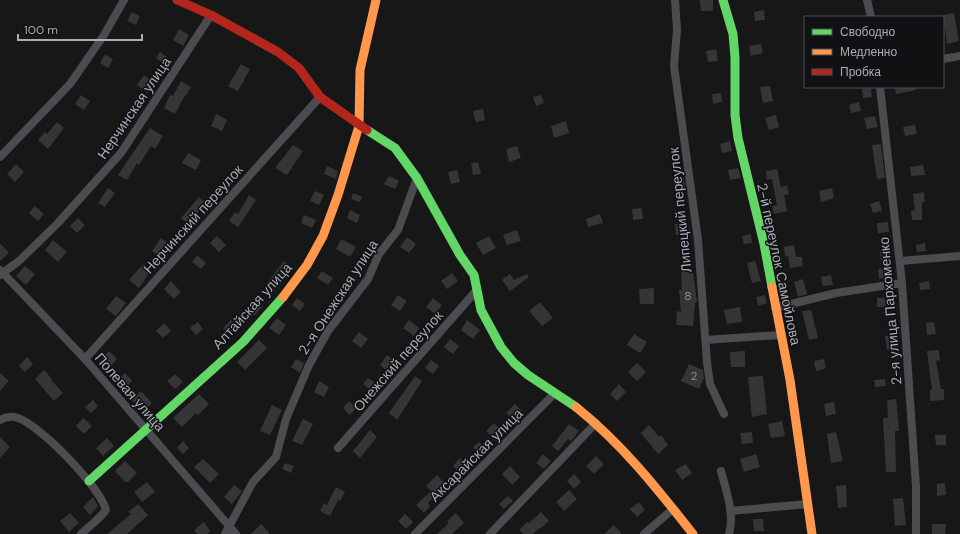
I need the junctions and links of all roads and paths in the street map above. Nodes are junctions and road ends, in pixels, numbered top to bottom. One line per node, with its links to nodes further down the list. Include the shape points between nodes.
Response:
1 (124, 0): 14 (street, via 111,24 70,84)
2 (178, 0): 7 (street)
3 (376, 0): 13 (street, Алтайская улица, via 360,70)
4 (675, 0): 23 (street, Липецкий переулок, via 674,66 698,240)
5 (723, 0): 21 (street, 2-й переулок Самойлова, via 733,34 736,58 735,114 738,138 764,244)
6 (868, 0): 8 (street)
7 (211, 15): 12 (street, via 278,52 299,68); 18 (street, Нерчинская улица, via 121,153 57,224 19,261)
8 (871, 16)
9 (960, 56): 10 (street)
10 (944, 59)
11 (880, 88): 17 (street, 2-я улица Пархоменко)
12 (320, 97): 13 (street); 24 (street, Нерчинский переулок)
13 (359, 126): 15 (street, via 395,148); 29 (street, Алтайская улица, via 328,222 307,265 243,342)
14 (0, 157)
15 (417, 178): 20 (street, via 460,255 474,274); 36 (street, 2-я Онежская улица, via 398,230 379,254 368,279 328,331 309,365 286,419 276,457 252,482)
16 (960, 256): 17 (street)
17 (900, 261): 19 (street, 2-я улица Пархоменко)
18 (1, 273): 24 (street, Полевая улица)
19 (902, 283): 21 (street, via 836,293); 46 (street, 2-я улица Пархоменко, via 916,487)
20 (476, 291): 25 (street, via 481,310 501,347 514,363); 30 (street, Онежский переулок)
21 (775, 308): 22 (street, 2-й переулок Самойлова)
22 (780, 335): 23 (street); 33 (street, 2-й переулок Самойлова, via 790,380)
23 (705, 340): 26 (street, Липецкий переулок, via 710,384)
24 (84, 359): 29 (street, Полевая улица)
25 (555, 394): 28 (street); 40 (street, Аксарайская улица)
26 (724, 414)
27 (0, 420): 32 (street, via 6,417 17,418 28,424 46,437)
28 (596, 423): 34 (street, via 640,467); 41 (street)
29 (145, 428): 32 (street, Алтайская улица); 36 (street, Полевая улица)
30 (338, 448)
31 (721, 471): 35 (street)
32 (89, 481): 37 (street, via 103,500 106,510)
33 (808, 504): 35 (street); 45 (street, 2-й переулок Самойлова)
34 (673, 509): 42 (street); 43 (street)
35 (730, 511): 44 (street)
36 (229, 525): 38 (street, 2-я Онежская улица); 39 (street, Полевая улица)
37 (81, 534)
38 (225, 534)
39 (236, 534)
40 (415, 534)
41 (490, 534)
42 (644, 534)
43 (693, 534)
44 (729, 534)
45 (812, 534)
46 (916, 534)

